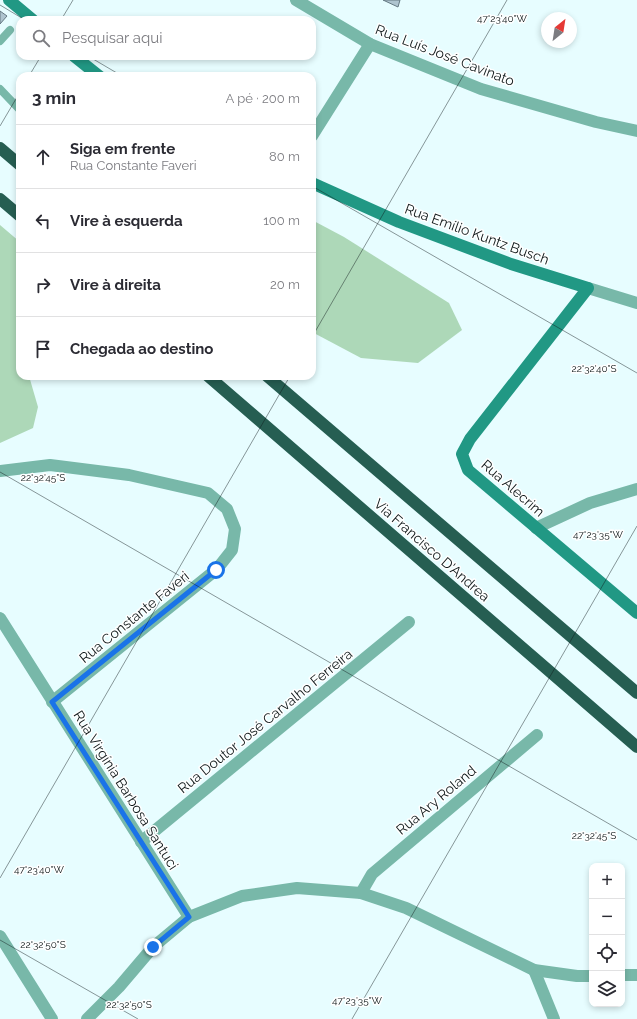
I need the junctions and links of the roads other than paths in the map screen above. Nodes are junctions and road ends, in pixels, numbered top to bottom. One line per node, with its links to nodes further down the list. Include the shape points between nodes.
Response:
1 (10, 0): 3 (street)
2 (296, 0): 6 (street, Rua Luís José Cavinato)
3 (28, 16)
4 (10, 30): 5 (lane)
5 (0, 41)
6 (370, 44): 11 (street); 12 (street, Rua Luís José Cavinato, via 481,89)
7 (79, 60): 8 (street)
8 (94, 72)
9 (0, 90): 10 (lane)
10 (16, 106)
11 (316, 130)
12 (637, 131)
13 (0, 148): 14 (highway)
14 (16, 162)
15 (316, 185): 18 (street, Rua Emílio Kuntz Busch, via 399,222 511,264)
16 (0, 199): 17 (highway)
17 (16, 213)
18 (588, 288): 19 (street, Rua Emílio Kuntz Busch); 24 (street, Rua Alecrim, via 470,439 462,454 468,470)
19 (637, 303)
20 (213, 380): 31 (highway, Via Francisco D'Andrea)
21 (272, 380): 28 (highway, Via Francisco D'Andrea)
22 (0, 471): 29 (street, Rua Constante Faveri, via 50,465 129,475 208,493 227,509 235,529 232,550 216,570)
23 (637, 490): 24 (street, via 590,503)
24 (536, 528): 25 (street, Rua Alecrim)
25 (637, 613)
26 (0, 618): 29 (street, Rua Virgínia Barbosa Santuci)
27 (408, 622): 32 (street, Rua Doutor José Carvalho Ferreira)
28 (637, 693)
29 (52, 702): 32 (street, Rua Virgínia Barbosa Santuci)
30 (537, 735): 33 (street, Rua Ary Roland, via 372,874)
31 (637, 747)
32 (141, 842): 34 (street, Rua Virgínia Barbosa Santuci)
33 (361, 893): 34 (street, via 296,888 242,896); 36 (street, via 406,908)
34 (189, 917): 41 (street, via 153,947)
35 (0, 936): 40 (street)
36 (534, 970): 39 (street); 42 (street)
37 (625, 975): 38 (street)
38 (637, 975)
39 (589, 976)
40 (52, 1019)
41 (87, 1019)
42 (554, 1019)

